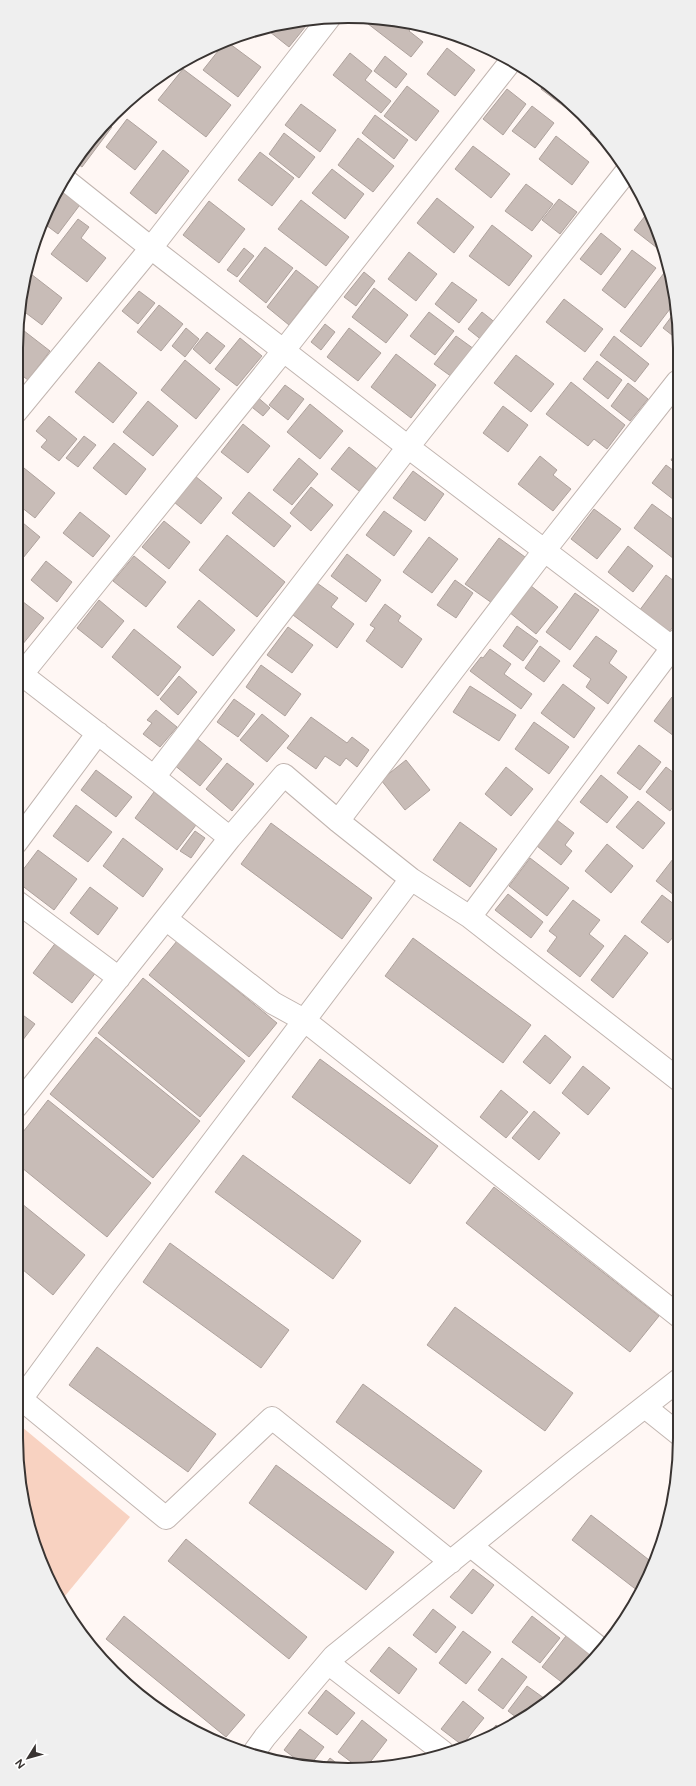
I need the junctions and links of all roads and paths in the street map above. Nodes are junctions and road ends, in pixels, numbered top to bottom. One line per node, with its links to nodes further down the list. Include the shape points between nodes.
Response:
1 (324, 24): 5 (street)
2 (507, 65): 6 (street)
3 (623, 176): 9 (street)
4 (69, 182): 5 (street)
5 (151, 248): 6 (street); 8 (street)
6 (284, 350): 9 (street); 13 (street)
7 (673, 387): 10 (street)
8 (23, 403)
9 (408, 447): 10 (street); 16 (street)
10 (544, 551): 11 (street); 17 (street)
11 (673, 645)
12 (673, 651): 22 (street)
13 (23, 667)
14 (23, 675): 15 (street)
15 (98, 733): 16 (street); 18 (street)
16 (154, 777): 19 (street)
17 (338, 821): 19 (street, via 284,775); 20 (street)
18 (23, 834)
19 (230, 838): 23 (street)
20 (411, 879): 22 (street); 25 (street)
21 (23, 906): 24 (street)
22 (470, 918): 26 (street)
23 (166, 919): 24 (street); 25 (street, via 273,1003)
24 (119, 978): 27 (street)
25 (304, 1020): 28 (street); 30 (street)
26 (673, 1075)
27 (23, 1098)
28 (673, 1311)
29 (673, 1385): 32 (street)
30 (23, 1396)
31 (23, 1407): 35 (street, via 166,1518 272,1418)
32 (644, 1407): 33 (street); 34 (street)
33 (673, 1430)
34 (471, 1546): 35 (street); 36 (street)
35 (451, 1562): 37 (street)
36 (597, 1646)
37 (328, 1663): 38 (street); 39 (street)
38 (256, 1750)
39 (440, 1750)

